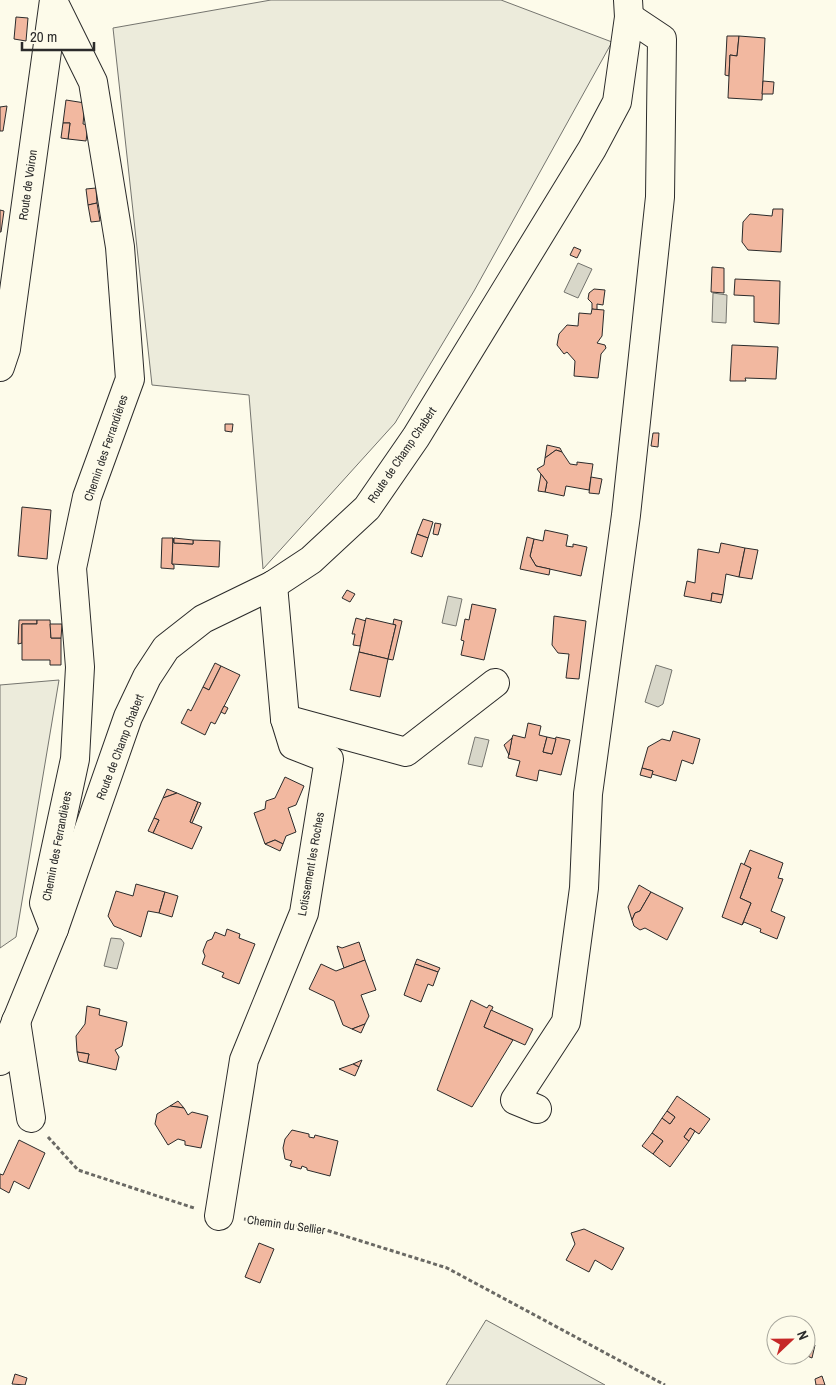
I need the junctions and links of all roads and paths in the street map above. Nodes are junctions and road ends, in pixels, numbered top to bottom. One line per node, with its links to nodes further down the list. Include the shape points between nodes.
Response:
1 (54, 1): 3 (street, Route de Voiron, via 6,349); 7 (street, Chemin des Ferrandières, via 92,82 120,247 130,379 87,498 72,568 80,667 75,759 44,903)
2 (628, 8): 4 (street, Route de Champ Chabert, via 617,102 592,149 416,437 366,508 311,560); 10 (street, via 662,39 660,197 626,515 588,794 584,888 566,1022 515,1100)
3 (0, 367)
4 (273, 585): 6 (street, Lotissement les Roches); 7 (street, Route de Champ Chabert, via 203,619 166,648 147,677 128,717)
5 (495, 683): 6 (street, via 406,752)
6 (285, 719): 12 (street, Lotissement les Roches, via 293,745 329,759 304,913 244,1060)
7 (54, 929): 8 (street, Route de Champ Chabert)
8 (16, 1021): 9 (street, Route de Champ Chabert); 11 (street)
9 (0, 1061)
10 (537, 1109)
11 (31, 1118): 12 (path, Chemin du Sellier, via 78,1170)
12 (219, 1216): 13 (path, Chemin du Sellier, via 326,1230 447,1268)
13 (665, 1385)

